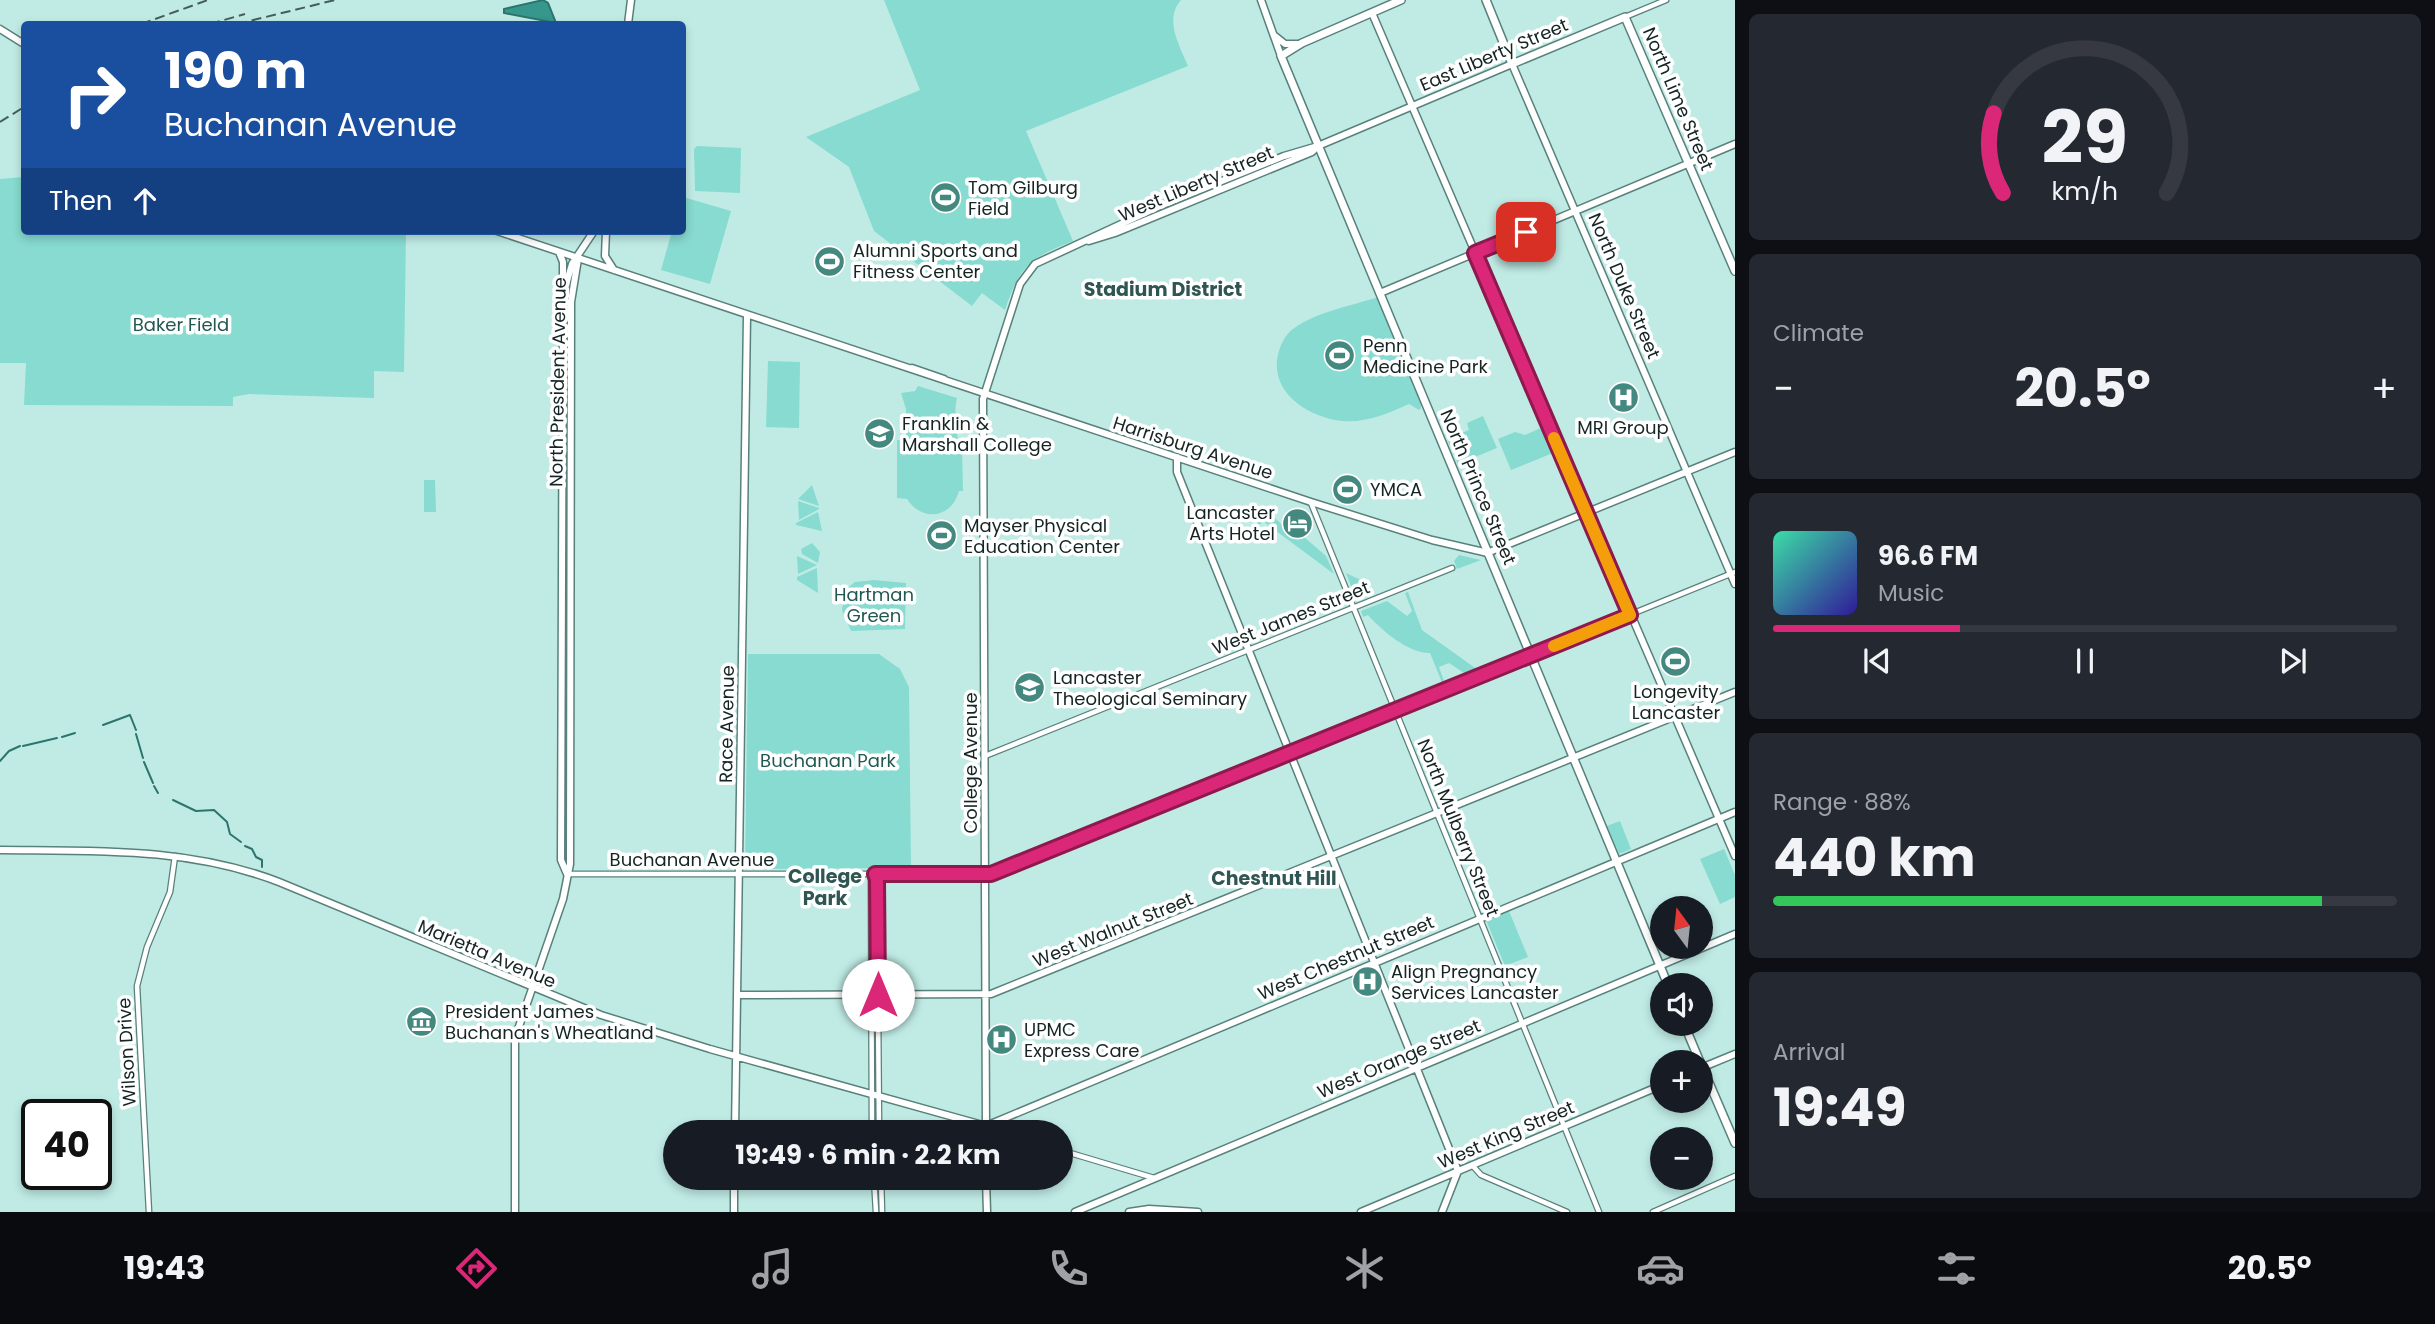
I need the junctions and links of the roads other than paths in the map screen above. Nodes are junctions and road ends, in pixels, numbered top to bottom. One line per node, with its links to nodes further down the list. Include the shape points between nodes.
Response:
1 (631, 0): 8 (main road)
2 (1261, 0): 10 (main road, North Prince Street)
3 (1401, 0): 6 (highway)
4 (1486, 0): 14 (highway, North Duke Street)
5 (1666, 0): 7 (street, East Liberty Street)
6 (1372, 13): 12 (highway); 15 (main road)
7 (1625, 17): 14 (highway, East Liberty Street); 18 (highway, North Lime Street)
8 (629, 18)
9 (0, 29): 11 (main road)
10 (1275, 36): 12 (main road, via 1285,44); 13 (main road, North Prince Street)
11 (21, 42)
12 (1302, 43): 13 (highway)
13 (1282, 56): 17 (highway, North Prince Street)
14 (1512, 64): 15 (main road, East Liberty Street); 19 (main road, North Duke Street)
15 (1412, 106): 17 (main road, West Liberty Street); 24 (main road)
16 (1735, 144): 18 (main road)
17 (1318, 146): 28 (highway, North Prince Street); 31 (main road, West Liberty Street, via 1183,197 1044,258 1024,275)
18 (1689, 163): 19 (main road); 27 (highway, North Lime Street)
19 (1575, 211): 24 (main road); 34 (main road, North Duke Street)
20 (509, 235): 23 (main road, Harrisburg Avenue)
21 (592, 235): 25 (main road)
22 (606, 235): 26 (main road, via 606,259)
23 (559, 252): 25 (main road, Harrisburg Avenue); 29 (main road)
24 (1475, 253): 28 (main road); 36 (main road)
25 (578, 259): 26 (main road, Harrisburg Avenue); 29 (main road, North President Avenue, via 569,271); 60 (main road, North President Avenue, via 571,301)
26 (615, 271): 30 (main road, Harrisburg Avenue)
27 (1735, 271)
28 (1380, 293): 37 (highway, North Prince Street)
29 (563, 295): 60 (main road, North President Avenue, via 561,824 562,862)
30 (747, 316): 31 (main road, Harrisburg Avenue); 61 (main road, Race Avenue)
31 (984, 393): 33 (main road, Harrisburg Avenue); 49 (main road, College Avenue)
32 (1735, 452): 34 (main road)
33 (1177, 457): 35 (main road, Harrisburg Avenue); 43 (main road, via 1177,472)
34 (1687, 472): 36 (main road); 39 (main road, North Duke Street)
35 (1311, 502): 37 (main road, Harrisburg Avenue); 41 (street, North Mulberry Street)
36 (1587, 512): 37 (main road); 42 (main road)
37 (1488, 553): 44 (highway, North Prince Street)
38 (1452, 568): 41 (street, West James Street)
39 (1733, 573): 40 (main road, North Duke Street); 42 (street, Buchanan Avenue)
40 (1735, 584)
41 (1353, 607): 43 (street, West James Street); 46 (street, North Mulberry Street)
42 (1630, 615): 44 (street, Buchanan Avenue); 47 (main road)
43 (1249, 650): 48 (main road); 49 (street, West James Street)
44 (1531, 655): 46 (street, Buchanan Avenue); 50 (highway, North Prince Street)
45 (1735, 692): 47 (main road, West Walnut Street)
46 (1395, 710): 48 (street, Buchanan Avenue); 52 (street, North Mulberry Street)
47 (1674, 717): 50 (main road, West Walnut Street); 53 (main road)
48 (1291, 753): 56 (main road); 59 (street, Buchanan Avenue)
49 (985, 756): 59 (main road, College Avenue)
50 (1573, 758): 52 (main road, West Walnut Street); 58 (highway, North Prince Street)
51 (1735, 812): 53 (main road, West Chestnut Street)
52 (1437, 813): 56 (main road, West Walnut Street); 63 (street, North Mulberry Street)
53 (1718, 819): 57 (main road); 58 (main road, West Chestnut Street)
54 (0, 850): 55 (main road, Marietta Avenue)
55 (175, 855): 68 (main road, Marietta Avenue, via 211,860 268,878); 97 (street, Wilson Drive, via 170,892 137,986)
56 (1332, 856): 65 (main road); 69 (main road, West Walnut Street)
57 (1735, 856)
58 (1616, 861): 63 (main road, West Chestnut Street); 66 (highway, North Prince Street)
59 (985, 873): 62 (street, Buchanan Avenue); 69 (main road, College Avenue)
60 (567, 874): 61 (street, Buchanan Avenue); 68 (main road, North President Avenue, via 563,899)
61 (739, 874): 62 (street, Buchanan Avenue); 70 (main road, Race Avenue)
62 (875, 874): 71 (street)
63 (1480, 918): 65 (main road, West Chestnut Street); 72 (street, North Mulberry Street)
64 (1735, 934): 66 (main road, West Orange Street)
65 (1375, 961): 76 (main road); 85 (main road, West Chestnut Street)
66 (1660, 966): 67 (highway, North Prince Street); 72 (main road, West Orange Street)
67 (1663, 973)
68 (531, 988): 74 (main road, Marietta Avenue, via 601,1015); 98 (main road, North President Avenue, via 514,1043)
69 (986, 994): 71 (main road, West Walnut Street); 84 (main road, College Avenue)
70 (738, 995): 71 (main road, West Walnut Street); 74 (main road, Race Avenue)
71 (874, 995): 79 (street)
72 (1522, 1023): 76 (main road, West Orange Street); 86 (street, North Mulberry Street)
73 (1735, 1054): 75 (main road)
74 (737, 1056): 79 (main road, Marietta Avenue); 80 (main road, Race Avenue)
75 (1713, 1062)
76 (1417, 1068): 90 (main road); 92 (main road, West Orange Street)
77 (1650, 1090): 86 (main road, West King Street)
78 (1713, 1093): 87 (highway)
79 (874, 1096): 81 (street); 82 (street); 83 (main road, Marietta Avenue)
80 (735, 1120)
81 (873, 1120)
82 (877, 1120)
83 (955, 1120)
84 (986, 1120)
85 (1007, 1120)
86 (1565, 1126): 89 (main road, West King Street); 109 (street, North Mulberry Street)
87 (1735, 1143)
88 (1073, 1154): 92 (street)
89 (1472, 1165): 90 (main road, West King Street); 108 (street, via 1481,1175)
90 (1458, 1171): 106 (main road, West King Street); 107 (main road)
91 (1735, 1177): 110 (street)
92 (1155, 1178): 103 (main road, West Orange Street)
93 (734, 1190): 99 (main road)
94 (875, 1190): 100 (street)
95 (882, 1190): 101 (street)
96 (986, 1190): 102 (main road)
97 (149, 1212)
98 (515, 1212)
99 (734, 1212)
100 (876, 1212)
101 (883, 1212)
102 (986, 1212)
103 (1075, 1212)
104 (1129, 1212): 105 (main road)
105 (1198, 1212)
106 (1361, 1212)
107 (1442, 1212)
108 (1567, 1212)
109 (1599, 1212)
110 (1653, 1212)

